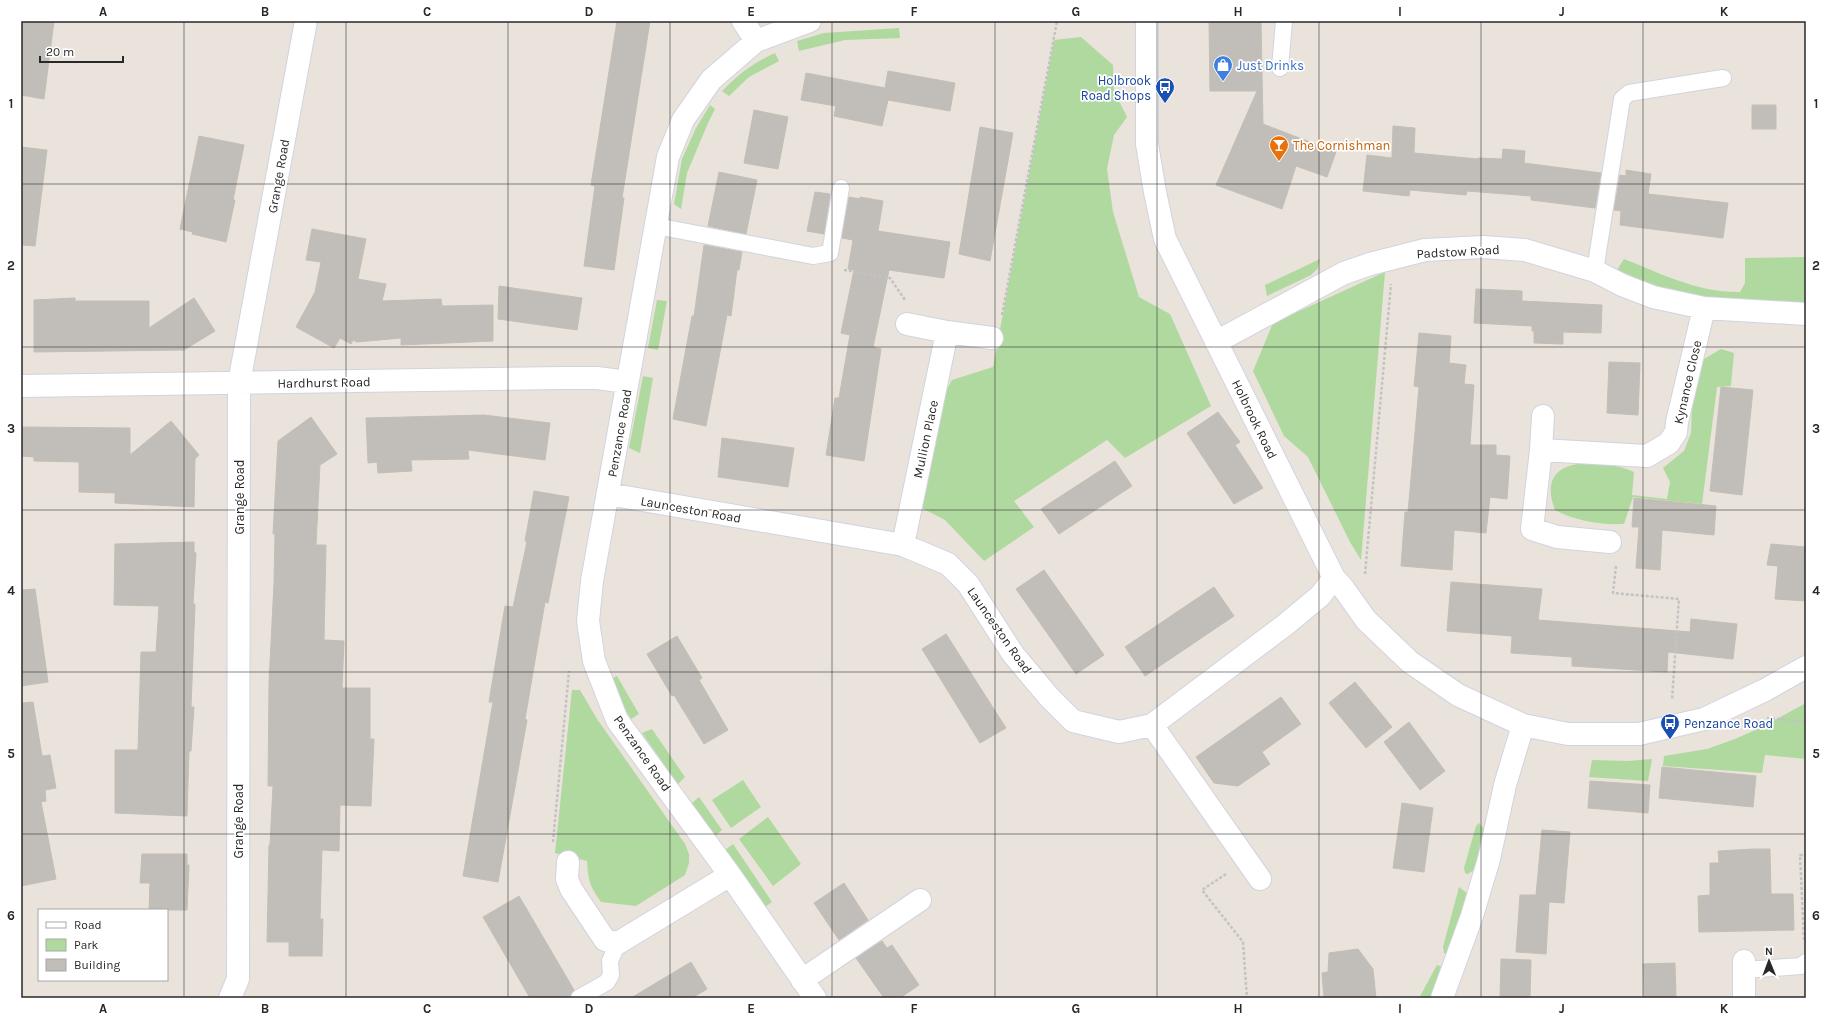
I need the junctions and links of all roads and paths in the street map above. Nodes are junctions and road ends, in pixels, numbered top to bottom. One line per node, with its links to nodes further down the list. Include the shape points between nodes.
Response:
1 (306, 21): 22 (street, Grange Road)
2 (743, 21): 7 (street)
3 (810, 21): 7 (street, Penzance Road)
4 (1057, 21): 19 (path, via 998,337)
5 (1147, 21): 20 (street, Holbrook Road, via 1147,144 1165,239)
6 (1284, 21): 8 (lane)
7 (756, 41): 11 (street, Penzance Road, via 711,80 683,120 668,157)
8 (1280, 68)
9 (1723, 78): 14 (lane, via 1629,93 1622,99)
10 (841, 188): 12 (lane)
11 (656, 226): 12 (lane, via 813,256); 21 (street, Penzance Road)
12 (830, 253): 17 (path, via 832,268 890,278 909,305)
13 (1393, 258): 14 (street, Padstow Road, via 1425,250 1483,247 1525,250); 20 (street, Padstow Road, via 1344,273); 30 (path)
14 (1594, 271): 15 (street, Padstow Road, via 1622,286 1653,297)
15 (1704, 308): 16 (street, Padstow Road); 25 (street, Kynance Close, via 1676,432 1669,443 1647,456)
16 (1806, 314)
17 (907, 324): 18 (street)
18 (947, 332): 19 (street); 28 (street, Mullion Place)
19 (992, 338)
20 (1216, 342): 29 (street, Holbrook Road)
21 (627, 382): 22 (street, Hardhurst Road, via 591,378); 26 (street, Penzance Road)
22 (239, 383): 23 (street, Hardhurst Road); 48 (street, Grange Road)
23 (21, 386)
24 (1543, 416): 25 (street)
25 (1541, 450): 27 (street, via 1532,529 1557,537)
26 (608, 494): 28 (street, Launceston Road); 40 (street, Penzance Road, via 592,581 588,621 594,661 617,720)
27 (1610, 542): 35 (path, via 1619,542 1613,593 1679,599)
28 (903, 545): 33 (street, Launceston Road, via 948,564 968,584 1013,654 1073,721 1119,732)
29 (1334, 578): 30 (street, Holbrook Road); 33 (street, Launceston Road, via 1320,596 1285,625)
30 (1361, 613): 34 (street, Holbrook Road, via 1410,662 1458,695)
31 (570, 667): 36 (path)
32 (1806, 667): 35 (street, Holbrook Road, via 1704,719)
33 (1152, 725): 37 (street)
34 (1523, 725): 35 (street, Holbrook Road, via 1568,734 1639,734); 52 (street, via 1505,785 1479,895)
35 (1670, 727)
36 (553, 844)
37 (1240, 851): 41 (street); 51 (path, via 1234,869 1202,890 1243,942)
38 (1806, 855): 44 (path, via 1800,855 1804,941)
39 (568, 862): 43 (street, via 567,879 571,889 605,940)
40 (730, 875): 43 (street); 47 (street, Penzance Road)
41 (1260, 879)
42 (920, 900): 47 (street)
43 (618, 944): 49 (lane, via 610,961 611,975 607,982)
44 (1799, 945)
45 (1806, 962): 46 (lane, via 1801,966)
46 (1744, 965): 53 (street)
47 (802, 980): 50 (street, Penzance Road)
48 (234, 989)
49 (579, 998)
50 (815, 998)
51 (1247, 998)
52 (1442, 998)
53 (1744, 998)

